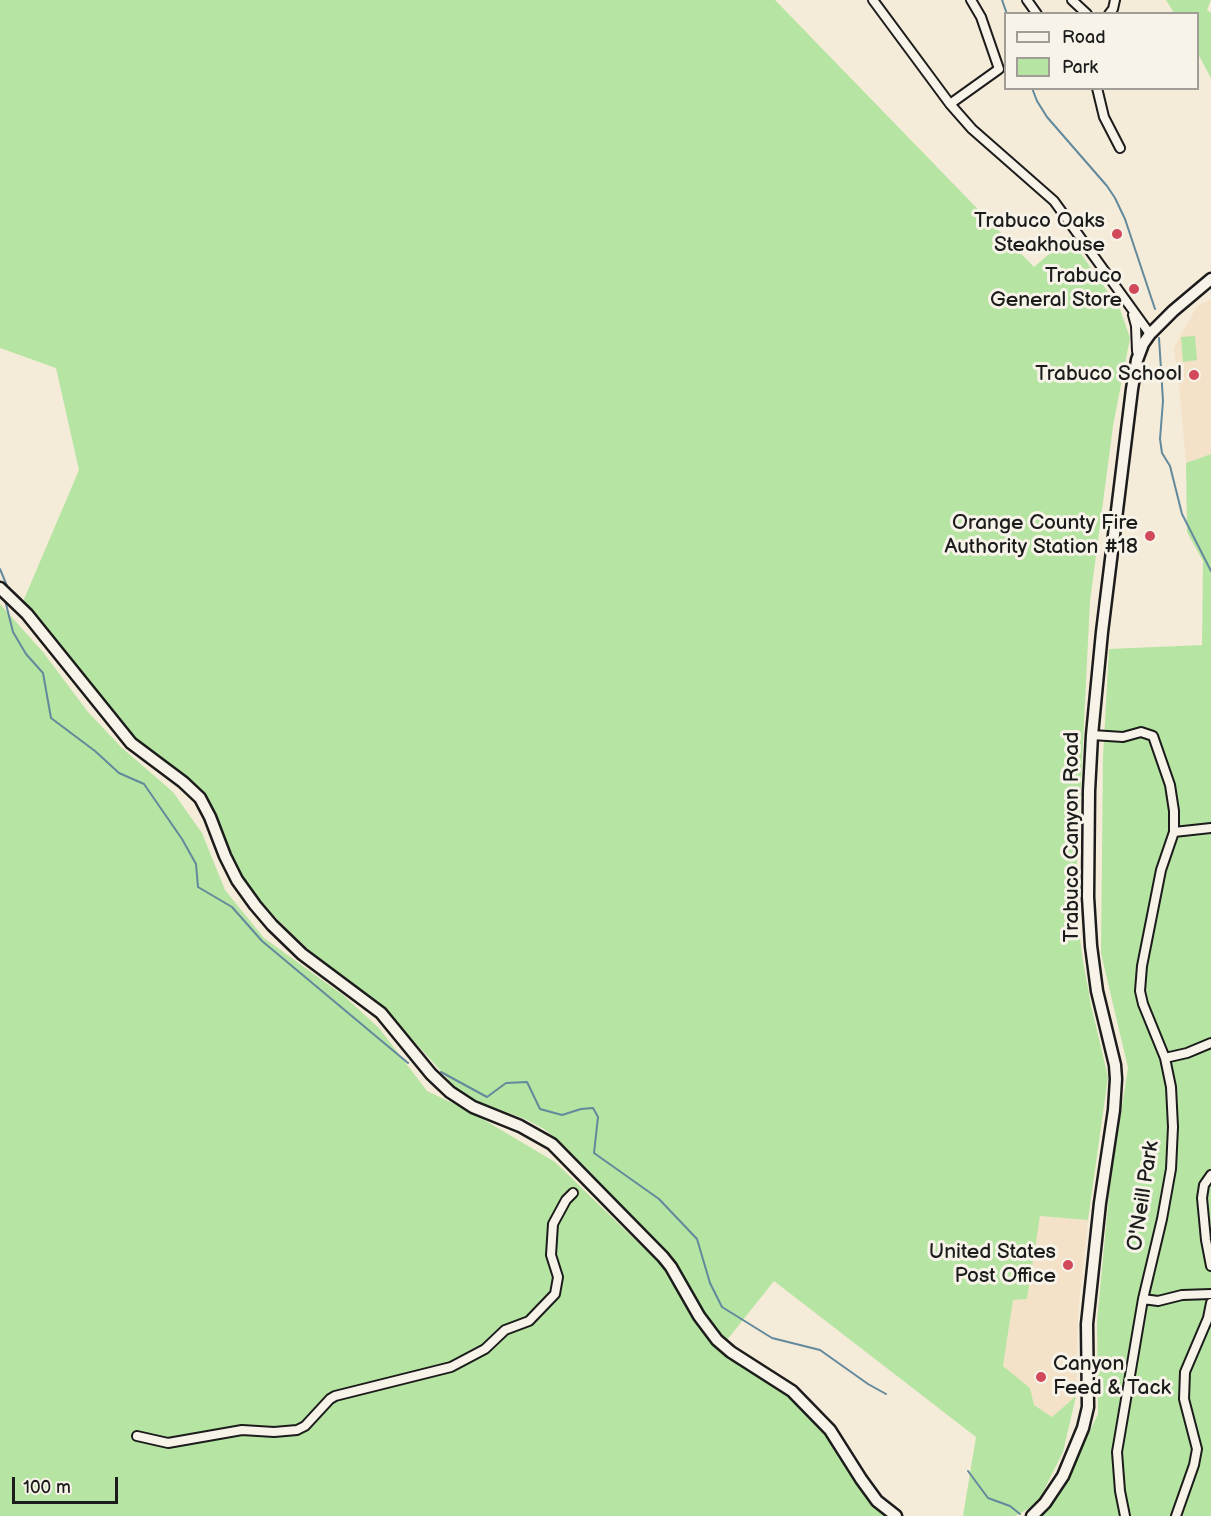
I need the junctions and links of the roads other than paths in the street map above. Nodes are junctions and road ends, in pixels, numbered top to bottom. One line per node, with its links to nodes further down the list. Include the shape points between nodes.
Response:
1 (873, 0): 6 (street)
2 (971, 0): 6 (street, via 999,65 996,72)
3 (1072, 0): 4 (street)
4 (1085, 12)
5 (1097, 90): 7 (street, via 1104,117)
6 (950, 104): 9 (street, via 972,129 1054,201)
7 (1120, 148)
8 (1211, 279): 10 (main road, Trabuco Canyon Road)
9 (1132, 311): 10 (street); 11 (street)
10 (1150, 334): 11 (main road, Trabuco Canyon Road)
11 (1137, 359): 13 (main road, Trabuco Canyon Road)
12 (0, 588): 25 (main road, via 27,614 131,743 200,798 237,880 268,920 303,954 381,1013 450,1092 552,1144 671,1267 717,1340 792,1391 830,1430 877,1501)
13 (1092, 735): 15 (street, O'Neill Park, via 1123,737 1141,732 1153,736 1170,785); 26 (main road, Trabuco Canyon Road, via 1090,927 1097,991 1115,1065 1116,1089 1087,1324 1088,1407 1063,1476)
14 (1211, 828): 15 (street)
15 (1174, 832): 17 (street, O'Neill Park, via 1161,870 1140,991)
16 (1210, 1047): 17 (street)
17 (1165, 1058): 22 (street, O'Neill Park, via 1171,1087 1171,1169)
18 (1211, 1175): 20 (street, via 1202,1198)
19 (573, 1192): 24 (street, via 553,1224 551,1255 558,1277 555,1294 529,1321 505,1330 485,1349 451,1367 335,1396 297,1430 243,1430 168,1443)
20 (1211, 1266)
21 (1211, 1294): 22 (street, via 1158,1301)
22 (1143, 1299): 27 (street, O'Neill Park, via 1117,1452)
23 (1211, 1303): 28 (street, via 1185,1372 1184,1399 1197,1449)
24 (137, 1436)
25 (896, 1516)
26 (1032, 1516)
27 (1125, 1516)
28 (1176, 1516)

